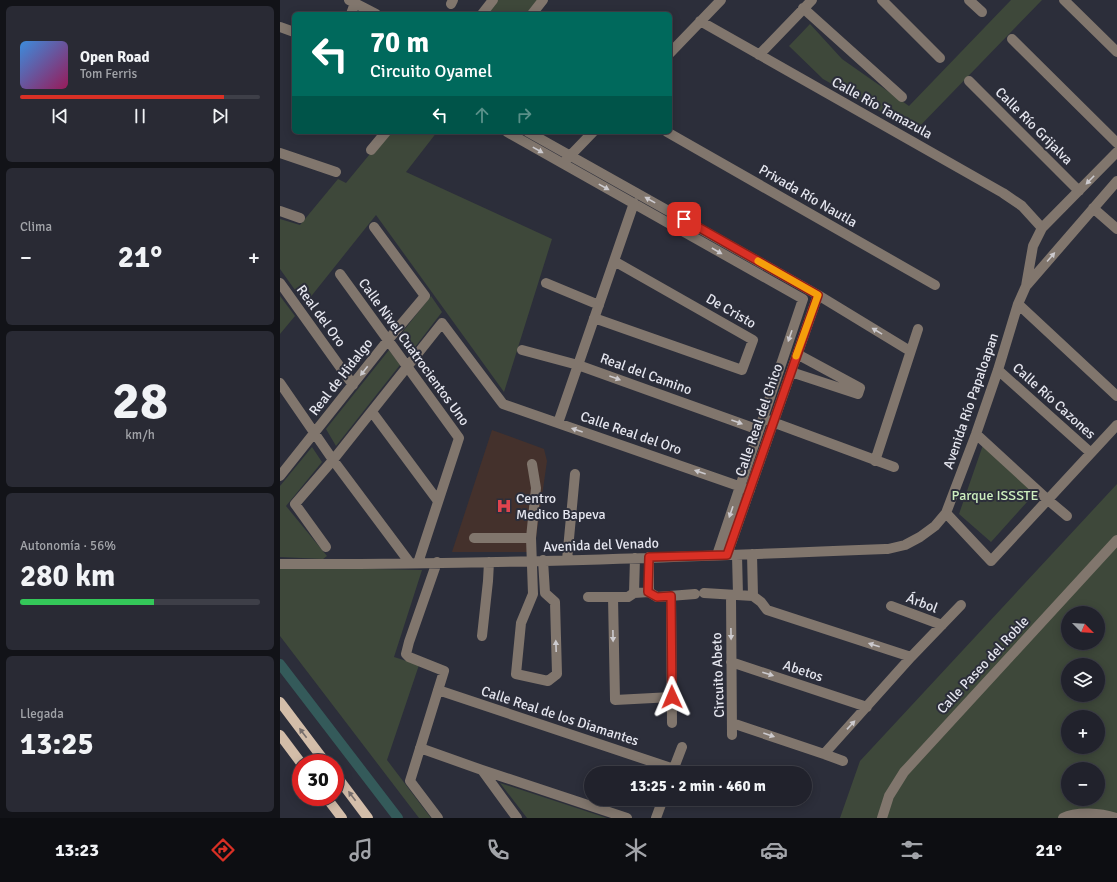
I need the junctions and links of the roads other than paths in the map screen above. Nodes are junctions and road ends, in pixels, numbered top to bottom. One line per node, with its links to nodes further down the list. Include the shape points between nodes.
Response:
1 (493, 0): 12 (street)
2 (543, 0): 13 (street)
3 (721, 0): 15 (street)
4 (812, 0): 9 (street)
5 (882, 0): 22 (street)
6 (969, 0): 14 (street)
7 (1064, 0): 20 (street)
8 (352, 2): 10 (street); 11 (street)
9 (803, 8): 21 (street); 24 (street)
10 (351, 12)
11 (372, 12)
12 (484, 12)
13 (534, 12)
14 (982, 12)
15 (700, 21): 19 (street); 21 (street, Calle Río Tamazula)
16 (280, 27): 17 (street)
17 (292, 31)
18 (1012, 39): 30 (street)
19 (672, 51)
20 (1117, 52)
21 (759, 55): 44 (street, Calle Río Tamazula, via 1003,193 1022,206)
22 (940, 58)
23 (969, 81): 38 (street, Calle Río Grijalva)
24 (902, 97)
25 (384, 134): 31 (street)
26 (510, 134): 35 (street, one-way to 35)
27 (532, 134): 34 (street)
28 (592, 134): 34 (street)
29 (671, 134): 50 (street, Privada Río Nautla)
30 (1117, 143)
31 (371, 150)
32 (1117, 152): 38 (street, Avenida Río Papaloapan, one-way to 38)
33 (280, 153): 36 (street)
34 (570, 156): 35 (street); 52 (street, one-way to 34)
35 (563, 164): 39 (street, one-way to 39)
36 (336, 172)
37 (1117, 181): 40 (street, Avenida Río Papaloapan)
38 (1079, 191): 44 (street, Avenida Río Papaloapan)
39 (634, 203): 46 (street); 69 (street, one-way to 69, via 803,299)
40 (1093, 208): 45 (street); 51 (street, Avenida Río Papaloapan, one-way to 40)
41 (280, 211): 42 (street)
42 (300, 218)
43 (374, 227): 57 (street, Real de Hidalgo, via 425,296)
44 (1042, 228): 51 (street, Avenida Río Papaloapan, via 1034,246)
45 (1117, 229)
46 (614, 261): 53 (street); 55 (street, De Cristo, via 753,340 742,370)
47 (340, 274): 57 (street, Calle Nivel Cuatrocientos Uno)
48 (280, 283): 66 (street, Real del Oro)
49 (546, 283): 53 (street)
50 (936, 285)
51 (1026, 286): 54 (street, Avenida Río Papaloapan)
52 (818, 295): 59 (street, one-way to 52); 60 (street, Calle Real del Chico)
53 (599, 304): 55 (street)
54 (1018, 304): 63 (street, Avenida Río Papaloapan); 67 (street)
55 (594, 318): 61 (street)
56 (918, 329): 59 (street)
57 (388, 340): 62 (street, Calle Nivel Cuatrocientos Uno); 66 (street, Real de Hidalgo, one-way to 66)
58 (522, 350): 61 (street, Real del Camino)
59 (910, 351): 78 (street)
60 (797, 354): 64 (street, Calle Real del Chico); 64 (street, via 860,388 858,394)
61 (578, 365): 71 (street); 73 (street, Real del Camino, one-way to 73)
62 (408, 368): 68 (street); 71 (street, Calle Real del Oro, via 442,323 503,404); 86 (street, Calle Nivel Cuatrocientos Uno, via 459,438)
63 (998, 370): 75 (street, Avenida Río Papaloapan); 76 (street, Calle Río Cazones)
64 (791, 372): 70 (street, Calle Real del Chico)
65 (280, 383): 74 (street)
66 (353, 385): 74 (street, Real de Hidalgo)
67 (1117, 396)
68 (372, 412): 77 (street); 86 (street)
69 (762, 418): 70 (street); 73 (street)
70 (773, 422): 78 (street); 84 (street, Calle Real del Chico)
71 (558, 423): 83 (street, Calle Real del Oro, one-way to 71)
72 (1117, 425): 76 (street)
73 (759, 430): 83 (street)
74 (315, 433): 77 (street); 82 (street, Real de Hidalgo)
75 (976, 434): 85 (street); 87 (street, Avenida Río Papaloapan)
76 (1091, 453): 85 (street)
77 (334, 460): 93 (street, via 295,504); 103 (street)
78 (875, 460): 80 (street)
79 (532, 464): 91 (street, via 536,488)
80 (894, 467)
81 (575, 474): 99 (street)
82 (280, 476)
83 (740, 486): 84 (street, Calle Real del Oro); 95 (street, one-way to 95)
84 (750, 490): 95 (street, Calle Real del Chico)
85 (1048, 500): 87 (street, via 991,561); 88 (street)
86 (438, 501): 103 (street, Calle Nivel Cuatrocientos Uno)
87 (946, 513): 89 (street, Avenida Río Papaloapan, via 935,526)
88 (1067, 516)
89 (920, 537): 94 (street, Avenida del Venado, via 905,545 888,549)
90 (474, 538): 91 (street)
91 (531, 538): 100 (street)
92 (1117, 540): 146 (street, Calle Paseo del Roble, via 904,772 890,796)
93 (326, 547)
94 (752, 554): 95 (street, Avenida del Venado); 111 (street)
95 (727, 555): 96 (street, Avenida del Venado); 109 (street, Circuito Abeto)
96 (649, 557): 97 (street, Avenida del Venado); 106 (street)
97 (635, 558): 99 (street, Avenida del Venado); 105 (street)
98 (543, 560): 99 (street, Avenida del Venado); 100 (street, Avenida del Venado); 107 (street)
99 (567, 560)
100 (532, 561): 102 (street, Avenida del Venado); 108 (street)
101 (437, 562): 102 (street, Avenida del Venado); 103 (street, Avenida del Venado); 120 (street, via 406,654 444,671)
102 (489, 562): 117 (street)
103 (414, 563): 104 (street, Avenida del Venado)
104 (280, 564)
105 (634, 592): 106 (street); 112 (street, via 628,597)
106 (648, 592): 110 (street, via 657,597)
107 (545, 593): 108 (street); 108 (street, one-way to 107, via 521,623 516,674 548,681 557,674 555,602)
108 (534, 594)
109 (734, 595): 110 (street, via 700,593); 111 (street); 119 (street, Circuito Abeto, one-way to 119)
110 (671, 596): 121 (street)
111 (753, 596): 118 (street, one-way to 111, via 767,610)
112 (613, 597): 113 (street); 121 (street, one-way to 121, via 614,700)
113 (588, 598)
114 (961, 605): 116 (street)
115 (891, 606): 116 (street, Árbol)
116 (942, 626): 118 (street)
117 (482, 636)
118 (912, 657): 123 (street)
119 (731, 662): 123 (street, Abetos, one-way to 123); 124 (street, Circuito Abeto)
120 (438, 690): 129 (street); 134 (street, Calle Real de los Diamantes)
121 (672, 697): 125 (street)
122 (280, 702): 131 (main road, one-way to 122)
123 (867, 707): 132 (street, one-way to 123)
124 (732, 722): 127 (street); 132 (street, Circuito Abeto, one-way to 132)
125 (672, 723)
126 (280, 735): 130 (main road)
127 (732, 736)
128 (682, 747): 135 (street)
129 (420, 748): 136 (street); 142 (street, via 410,780)
130 (294, 754)
131 (319, 754)
132 (824, 754): 133 (street, Circuito Abeto)
133 (843, 761)
134 (658, 766)
135 (675, 766)
136 (482, 770): 143 (street); 144 (street)
137 (344, 786): 141 (main road, one-way to 137)
138 (333, 806): 140 (main road)
139 (660, 806): 145 (street)
140 (342, 818)
141 (368, 818)
142 (438, 818)
143 (517, 818)
144 (627, 818)
145 (656, 818)
146 (882, 818)
147 (1063, 818): 148 (street, via 1089,814)
148 (1116, 818)

